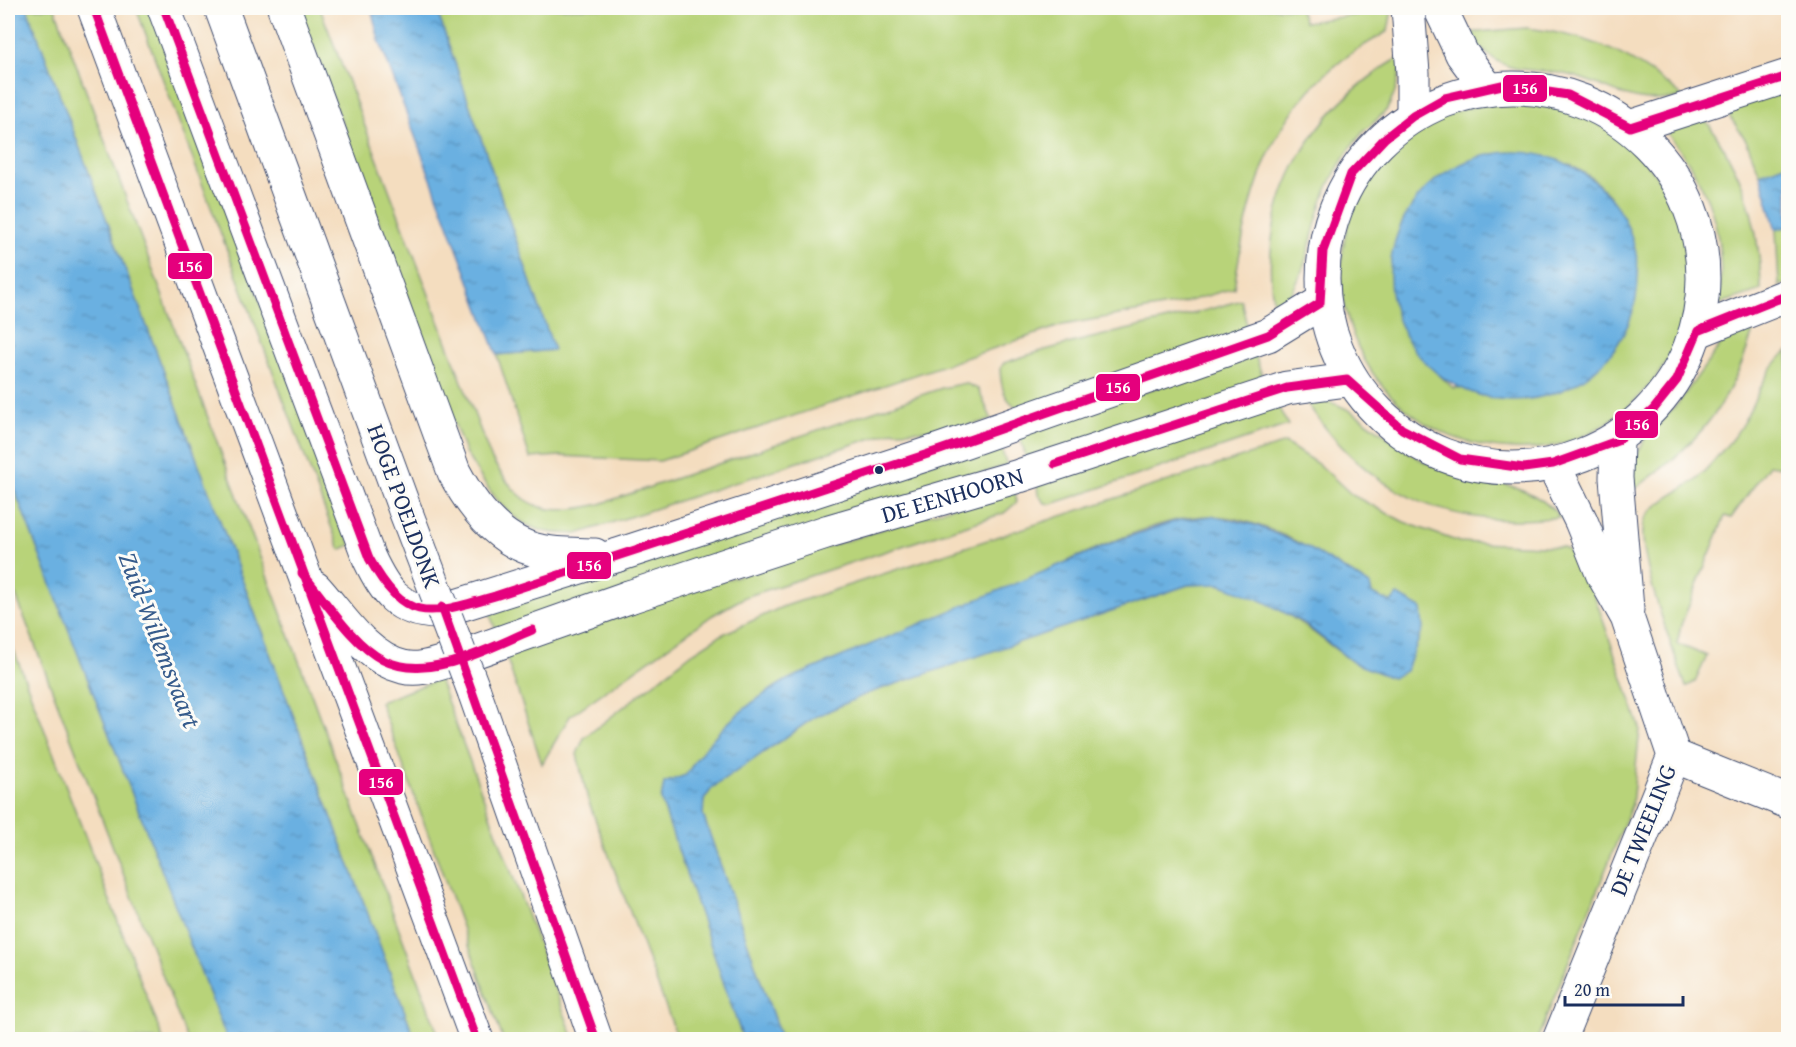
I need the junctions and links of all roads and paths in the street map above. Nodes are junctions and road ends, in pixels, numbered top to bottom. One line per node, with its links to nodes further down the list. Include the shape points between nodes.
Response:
1 (94, 8): 18 (main road)
2 (164, 8): 17 (main road, DE EENHOORN, via 369,558 378,578 395,599 415,611 437,612)
3 (221, 8): 23 (main road, HOGE POELDONK, bridge, via 474,691)
4 (284, 8): 17 (main road, via 454,472 465,492 492,524 523,545 540,551)
5 (1408, 8): 9 (main road)
6 (1440, 8): 8 (main road, via 1462,54)
7 (1788, 76): 10 (main road)
8 (1488, 89): 9 (main road, via 1445,98); 10 (main road, via 1502,85 1568,95)
9 (1413, 116): 12 (main road, via 1385,138 1351,174 1323,251)
10 (1630, 127): 13 (main road, via 1663,162 1685,201 1698,237 1704,269)
11 (1788, 295): 13 (main road)
12 (1320, 303): 14 (main road, via 1330,346); 17 (main road, DE EENHOORN, via 1268,335 940,450)
13 (1698, 331): 15 (main road, via 1677,380 1653,410)
14 (1347, 380): 16 (main road, via 1402,429 1460,459 1524,468); 18 (main road, DE EENHOORN, via 1287,388 1019,476 829,531 423,668 404,668 383,660)
15 (1617, 441): 16 (main road); 19 (main road, DE TWEELING, via 1616,478)
16 (1553, 464): 19 (main road, DE TWEELING, via 1602,573)
17 (615, 556)
18 (303, 573): 22 (main road)
19 (1627, 617): 20 (main road, DE TWEELING)
20 (1674, 756): 21 (main road); 24 (main road, DE TWEELING)
21 (1788, 802)
22 (477, 1040)
23 (596, 1040)
24 (1559, 1040)

